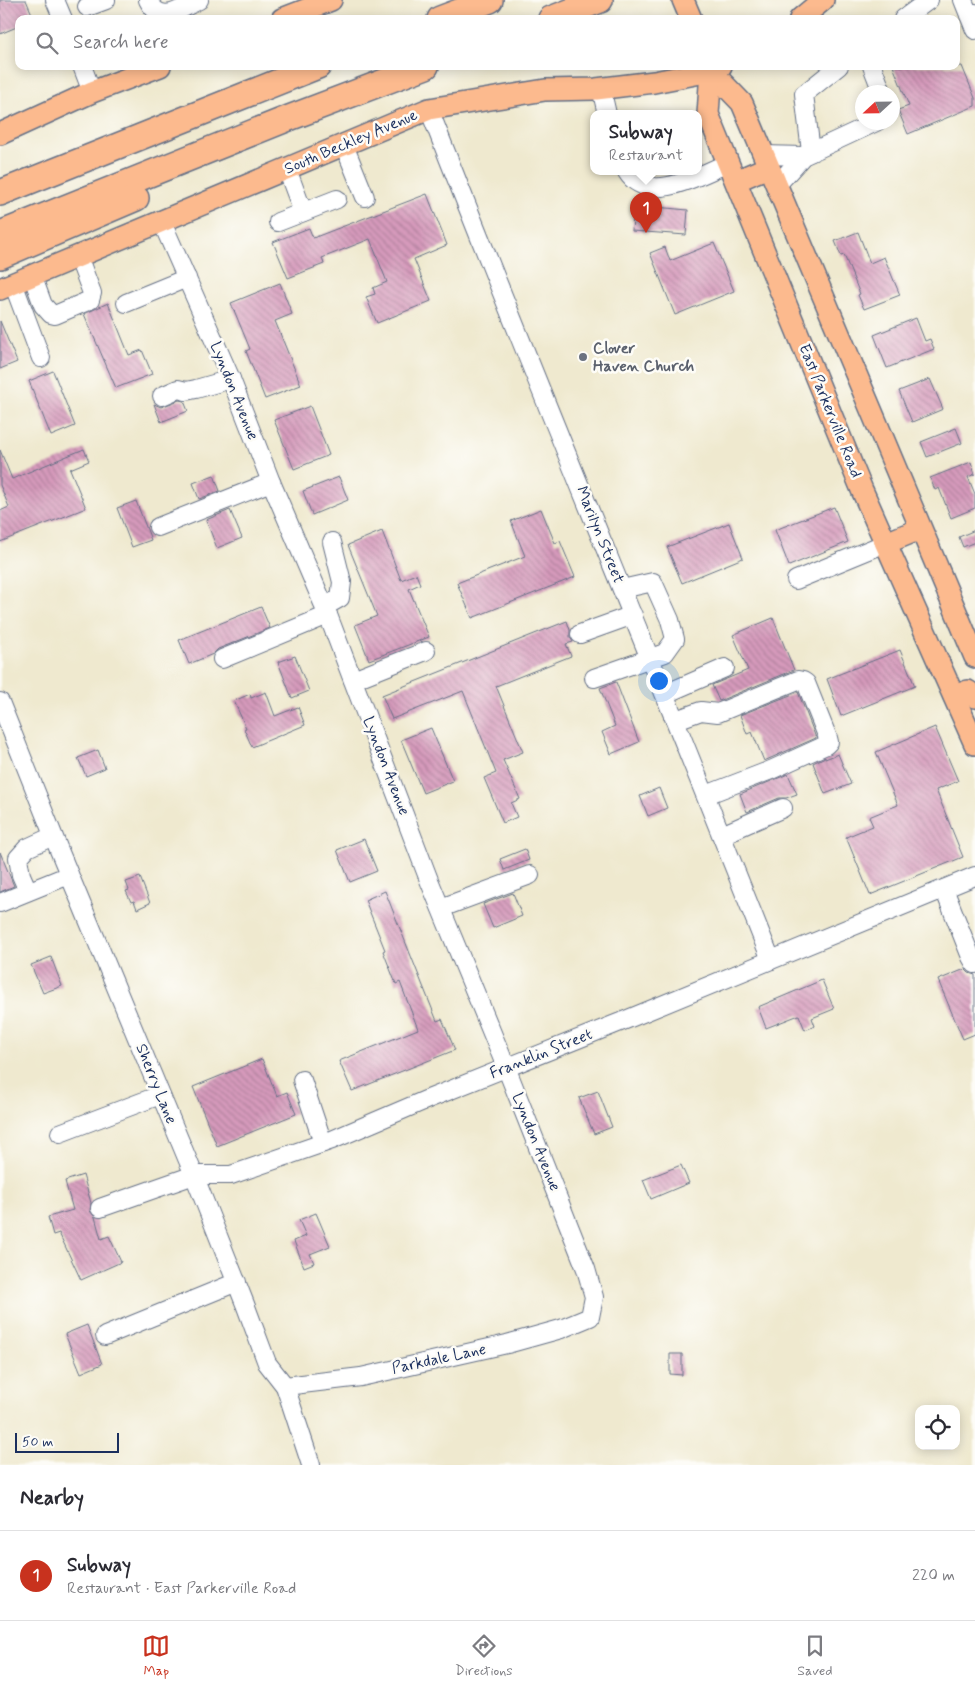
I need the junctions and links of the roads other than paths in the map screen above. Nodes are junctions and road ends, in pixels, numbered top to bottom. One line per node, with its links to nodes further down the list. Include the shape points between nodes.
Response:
1 (55, 0): 12 (street)
2 (106, 0): 11 (street)
3 (148, 0): 13 (street)
4 (199, 0): 14 (street)
5 (490, 0): 16 (highway)
6 (683, 0): 18 (main road)
7 (823, 0): 19 (main road)
8 (929, 0): 20 (street)
9 (322, 2): 15 (main road)
10 (591, 3): 17 (highway)
11 (88, 7)
12 (61, 15)
13 (159, 15)
14 (165, 15)
15 (291, 15)
16 (451, 15)
17 (561, 15)
18 (689, 15)
19 (805, 15)
20 (908, 15)
21 (84, 70): 32 (street)
22 (150, 70): 32 (main road)
23 (308, 70): 41 (highway)
24 (415, 70): 35 (highway)
25 (705, 70): 31 (main road, South Beckley Avenue, via 654,82)
26 (713, 70): 43 (main road, East Parkerville Road, via 708,114)
27 (715, 70): 40 (main road, via 742,103)
28 (834, 70): 39 (street, via 804,94)
29 (874, 70): 30 (street)
30 (879, 85)
31 (601, 88): 33 (main road, South Beckley Avenue, via 545,90); 34 (street)
32 (92, 92): 37 (main road)
33 (430, 109): 38 (main road, South Beckley Avenue); 69 (street, Marilyn Street)
34 (606, 110)
35 (289, 118): 53 (highway); 54 (highway, via 184,177)
36 (859, 130): 39 (street)
37 (0, 134)
38 (344, 145): 42 (main road, South Beckley Avenue); 48 (street)
39 (807, 154): 40 (street); 46 (street)
40 (766, 161): 43 (main road); 46 (main road)
41 (59, 169): 45 (highway); 47 (highway)
42 (287, 169): 50 (street); 51 (main road, South Beckley Avenue)
43 (732, 172): 44 (street, via 663,187 642,185); 67 (main road, East Parkerville Road)
44 (629, 175)
45 (0, 186)
46 (776, 186): 65 (main road)
47 (0, 193)
48 (365, 197)
49 (337, 199): 50 (street)
50 (303, 212): 52 (street)
51 (162, 220): 55 (main road, South Beckley Avenue); 57 (street, Lyndon Avenue)
52 (278, 222)
53 (0, 234)
54 (0, 256)
55 (78, 256): 56 (main road, South Beckley Avenue); 56 (street, via 92,293 90,300 55,315 43,305)
56 (32, 275): 58 (main road, South Beckley Avenue)
57 (187, 278): 59 (street); 61 (street, Lyndon Avenue)
58 (6, 286): 60 (street)
59 (126, 303)
60 (41, 358)
61 (231, 379): 62 (street, via 186,391 178,389); 63 (street, Lyndon Avenue)
62 (162, 396)
63 (271, 482): 64 (street); 70 (street, Lyndon Avenue)
64 (158, 527)
65 (920, 528): 67 (main road); 74 (main road)
66 (332, 542): 70 (street, via 342,582 340,598)
67 (886, 543): 68 (street); 81 (main road, East Parkerville Road)
68 (796, 580)
69 (622, 589): 71 (street, Marilyn Street); 76 (street, via 653,582 670,620 675,639 665,652)
70 (326, 611): 75 (street); 79 (street, Lyndon Avenue)
71 (632, 615): 72 (street); 76 (street, Marilyn Street)
72 (580, 634)
73 (426, 651): 79 (street)
74 (975, 657)
75 (222, 658)
76 (650, 658): 78 (street); 80 (street, Marilyn Street)
77 (726, 668): 80 (street)
78 (594, 678)
79 (353, 680): 96 (street, Lyndon Avenue)
80 (665, 694): 84 (street, Marilyn Street)
81 (954, 696): 82 (main road, via 968,691); 85 (main road, East Parkerville Road)
82 (975, 697)
83 (0, 702): 89 (street, Sherry Lane)
84 (676, 720): 86 (street, Marilyn Street); 86 (street, via 700,711 718,713 798,680 806,683 821,719 829,742 822,748)
85 (975, 744)
86 (706, 795): 88 (street, Marilyn Street)
87 (783, 808): 88 (street)
88 (722, 835): 97 (street, Marilyn Street)
89 (54, 836): 90 (street, Sherry Lane); 94 (street, via 27,848 18,858)
90 (70, 875): 94 (street); 101 (street, Sherry Lane)
91 (530, 876): 96 (street)
92 (975, 876): 93 (street, Franklin Street)
93 (944, 889): 97 (street, Franklin Street); 98 (street)
94 (28, 891): 95 (street)
95 (0, 902)
96 (441, 908): 99 (street, Lyndon Avenue)
97 (771, 960): 99 (street, Franklin Street)
98 (975, 964)
99 (506, 1068): 103 (street, Franklin Street); 107 (street, Lyndon Avenue, via 586,1269 594,1297)
100 (302, 1080): 103 (street)
101 (160, 1095): 102 (street); 104 (street, Sherry Lane)
102 (60, 1133)
103 (323, 1143): 104 (street, Franklin Street, via 231,1175)
104 (194, 1175): 105 (street, Franklin Street); 106 (street, Sherry Lane)
105 (100, 1208)
106 (236, 1282): 108 (street); 109 (street, Sherry Lane, via 267,1363)
107 (590, 1317): 109 (street, Parkdale Lane, via 508,1344 361,1377)
108 (105, 1336)
109 (284, 1386): 110 (street, Sherry Lane)
110 (311, 1465)

